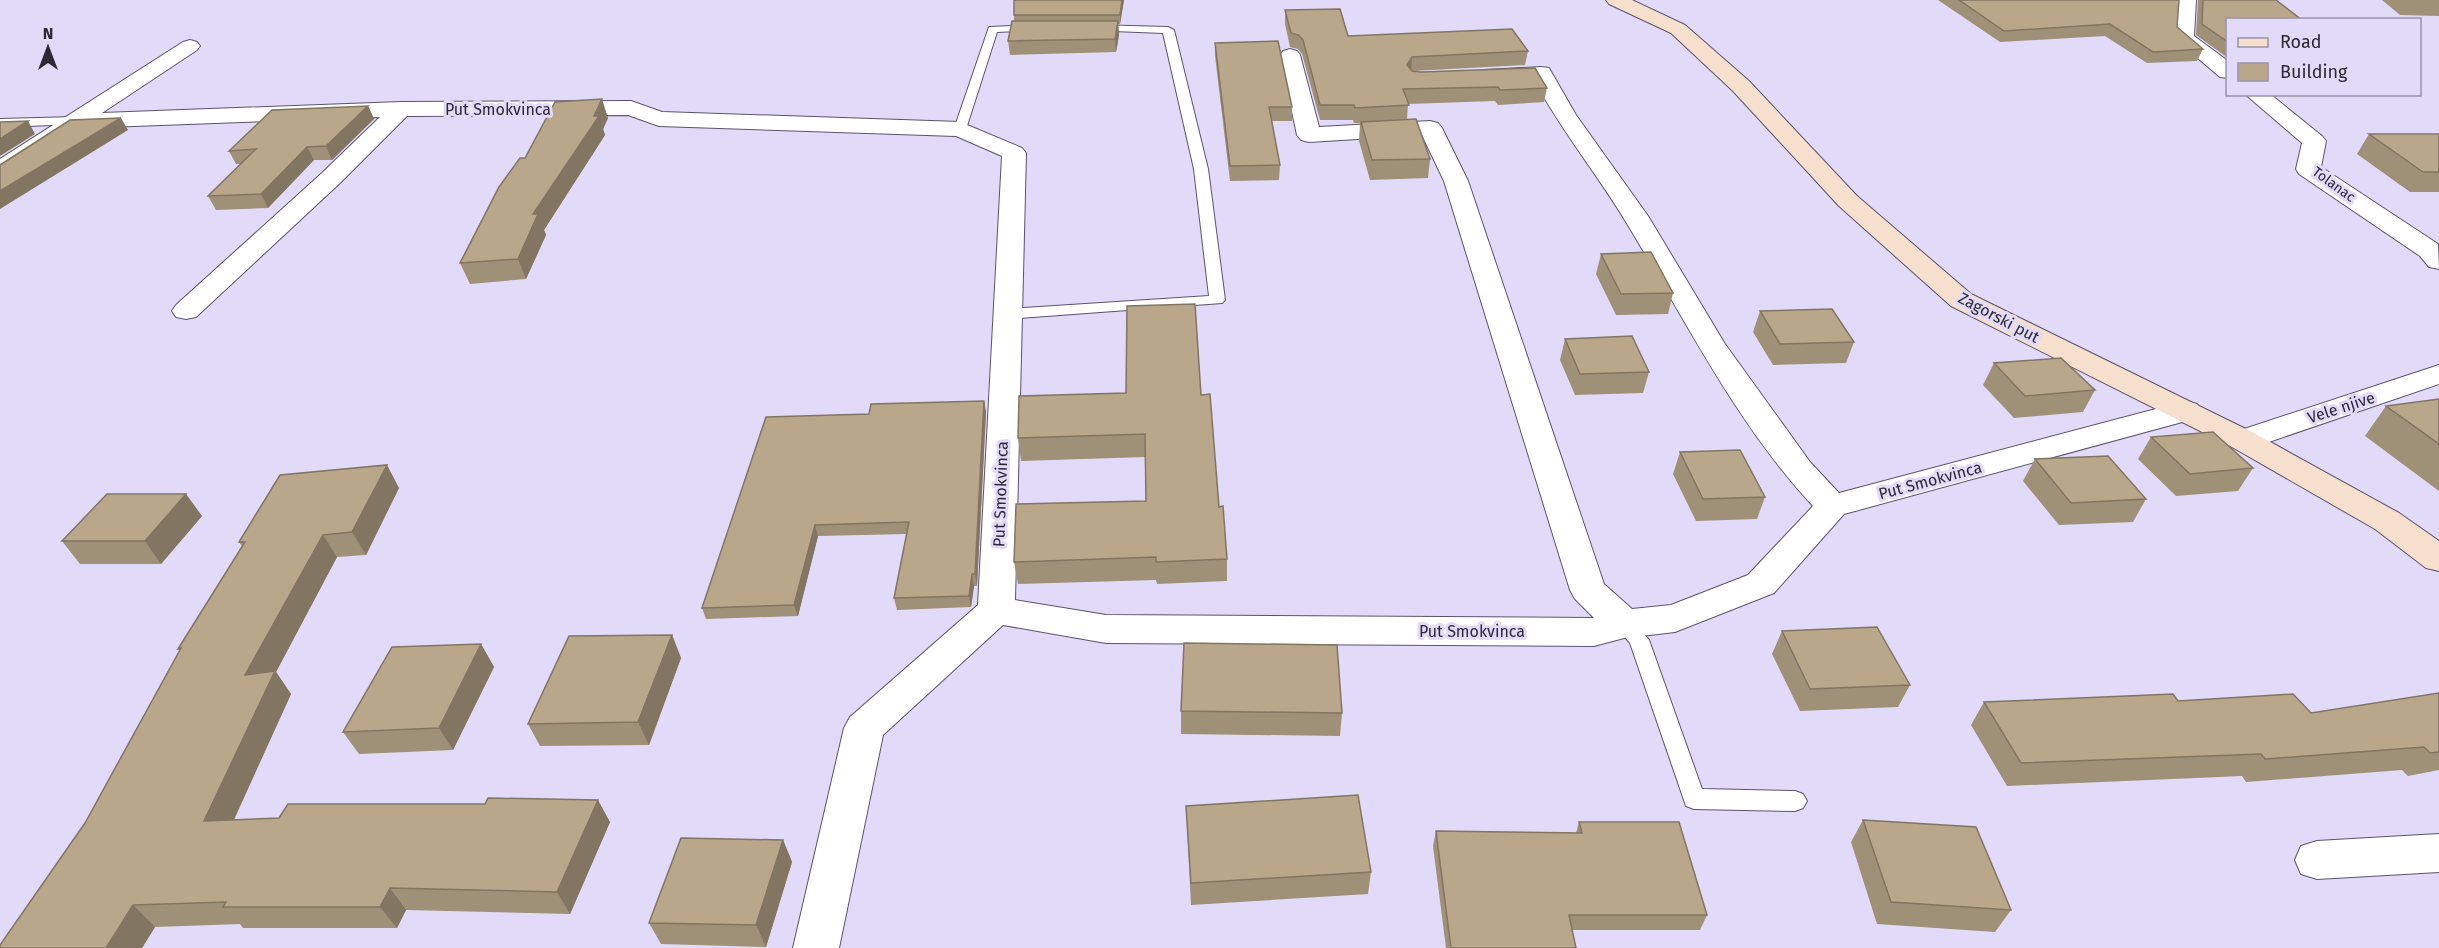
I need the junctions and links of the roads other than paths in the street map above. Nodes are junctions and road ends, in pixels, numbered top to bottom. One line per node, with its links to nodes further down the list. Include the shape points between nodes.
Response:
1 (1616, 0): 19 (main road, Zagorski put, via 1678,29 1741,86 1848,201 1961,300)
2 (2186, 0): 7 (street, via 2184,38)
3 (1052, 28): 13 (lane, via 993,29)
4 (1076, 28): 17 (lane, via 1168,30 1200,169 1217,300)
5 (190, 46): 11 (street)
6 (1290, 55): 24 (street, via 1309,135 1431,128 1456,182 1588,590)
7 (2226, 70)
8 (1474, 75): 21 (street, via 1540,73 1635,216 1711,345 1798,471)
9 (2258, 96): 15 (street, Tolanac, via 2314,141 2308,169)
10 (401, 109): 11 (street, Put Smokvinca); 13 (street, Put Smokvinca, via 631,108 659,119); 16 (street)
11 (75, 121): 12 (lane, Put Smokvinca); 14 (street)
12 (0, 123)
13 (960, 129): 17 (street, Put Smokvinca, via 1014,153)
14 (0, 170)
15 (2439, 261)
16 (186, 311)
17 (1007, 314): 23 (street, Put Smokvinca)
18 (2439, 374): 20 (street, Vele njive)
19 (2186, 411): 20 (main road, Zagorski put); 21 (street, Put Smokvinca)
20 (2243, 440): 22 (main road, Zagorski put, via 2387,521)
21 (1832, 506): 24 (street, Put Smokvinca, via 1761,584 1675,618)
22 (2439, 559)
23 (996, 610): 24 (street, Put Smokvinca, via 1106,629 1594,632); 28 (street, via 864,728)
24 (1624, 624): 25 (lane, via 1639,640 1694,800)
25 (1794, 801)
26 (2439, 853): 27 (street)
27 (2316, 860)
28 (816, 948)

